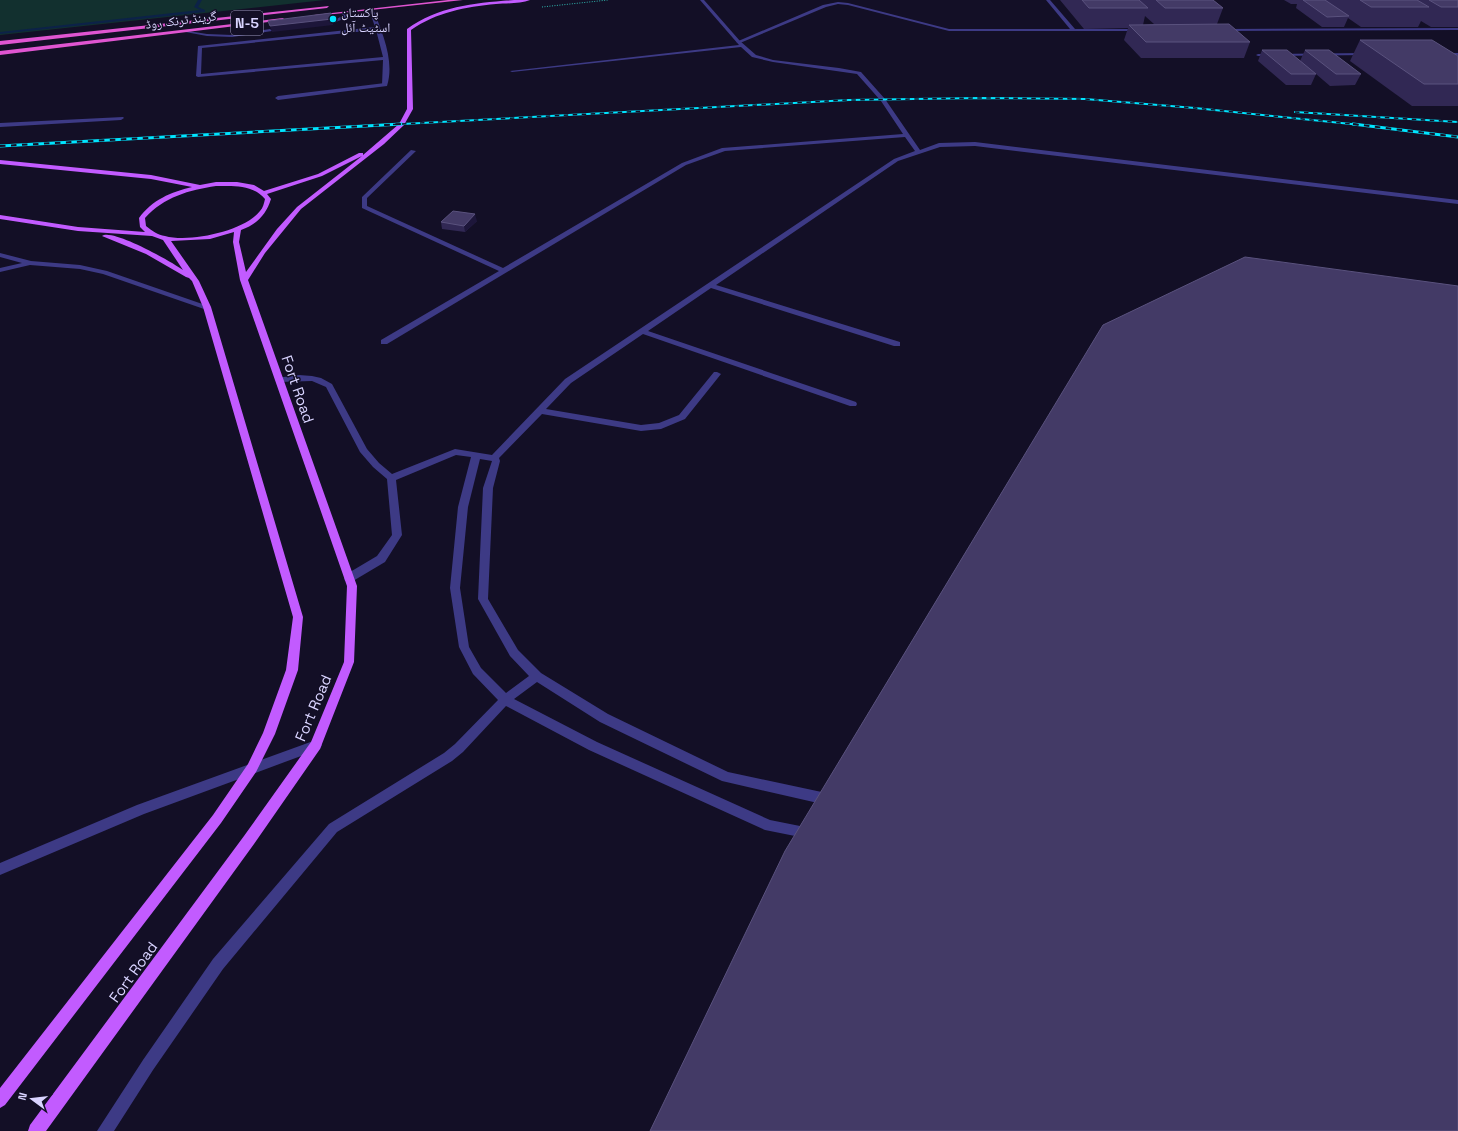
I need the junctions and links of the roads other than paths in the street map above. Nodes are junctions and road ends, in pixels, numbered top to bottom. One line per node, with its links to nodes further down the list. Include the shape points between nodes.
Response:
1 (460, 0): 6 (highway)
2 (528, 0): 36 (main road, via 465,7 438,13 420,20 409,30 410,109 401,125)
3 (702, 0): 22 (street)
4 (1048, 0): 14 (street)
5 (336, 6): 18 (highway, گرینڈ ٹرنک روڈ / N-5)
6 (371, 9): 7 (highway); 11 (street)
7 (345, 12): 8 (highway); 10 (street, via 344,17)
8 (306, 17)
9 (291, 18): 17 (highway, گرینڈ ٹرنک روڈ / N-5)
10 (335, 22)
11 (378, 28): 30 (street); 30 (street, via 200,47 198,76)
12 (1458, 29): 16 (street)
13 (270, 30): 17 (street, via 232,36)
14 (1074, 30): 15 (street); 22 (street, via 949,30 838,3)
15 (1144, 30)
16 (1215, 30)
17 (182, 31): 21 (highway, گرینڈ ٹرنک روڈ / N-5)
18 (91, 32): 19 (highway, گرینڈ ٹرنک روڈ / N-5); 21 (highway)
19 (63, 35): 20 (highway); 23 (highway, گرینڈ ٹرنک روڈ / N-5)
20 (0, 39)
21 (91, 42): 25 (highway, گرینڈ ٹرنک روڈ / N-5)
22 (738, 42): 24 (street)
23 (0, 43)
24 (742, 46): 31 (street); 35 (street, via 754,56 773,62 859,73 883,100)
25 (0, 53)
26 (1373, 54): 29 (street)
27 (1435, 54): 28 (street)
28 (1458, 54)
29 (1258, 55)
30 (386, 58): 32 (street, via 385,85)
31 (512, 71)
32 (278, 98)
33 (121, 118): 34 (street)
34 (0, 125)
35 (907, 135): 38 (street); 51 (street, via 716,151 684,164)
36 (382, 143): 41 (main road, via 320,175); 52 (main road, via 299,208 262,252)
37 (413, 151): 51 (street, via 364,198 364,207)
38 (918, 151): 42 (street, via 939,145 975,144); 54 (street, via 896,160)
39 (0, 162): 40 (main road, via 151,176)
40 (200, 187): 41 (main road, via 238,184); 46 (main road, via 180,192 149,209 142,218 143,227)
41 (264, 192): 44 (main road, via 268,206 262,214)
42 (1458, 202)
43 (0, 217): 45 (main road)
44 (238, 228): 47 (main road, via 202,238); 52 (main road, Fort Road, via 236,242)
45 (78, 229): 46 (main road); 53 (main road, via 144,250 171,264)
46 (151, 234): 47 (main road)
47 (166, 239): 53 (main road, Fort Road)
48 (0, 255): 49 (street)
49 (30, 262): 50 (street); 55 (street, via 105,272)
50 (0, 270)
51 (504, 271): 57 (street)
52 (244, 280): 60 (main road, Fort Road)
53 (195, 281): 55 (main road, Fort Road)
54 (710, 285): 56 (street); 58 (street)
55 (207, 306): 70 (main road, Fort Road, via 298,617 292,670 270,734)
56 (641, 331): 61 (street); 62 (street, via 568,381)
57 (384, 342)
58 (897, 344)
59 (717, 374): 62 (street, via 682,417 662,426 641,428)
60 (279, 380): 65 (street, via 314,378 329,386 363,450); 66 (main road, Fort Road)
61 (852, 404)
62 (540, 411): 64 (street)
63 (476, 455): 64 (street); 65 (street, via 455,452); 68 (street, via 463,507 455,588 464,647 477,670)
64 (494, 458): 67 (street, via 496,462 488,488 483,599 514,653)
65 (391, 478): 66 (street, via 397,535 381,560)
66 (349, 578): 69 (main road, Fort Road, via 352,586 349,662)
67 (537, 676): 68 (street); 71 (street, via 604,718 726,777)
68 (505, 700): 72 (street, via 593,746 769,826); 76 (street, via 448,757 333,828 218,964)
69 (316, 745): 70 (street); 75 (main road, Fort Road)
70 (252, 768): 73 (street, via 140,809); 74 (main road, Fort Road, via 217,819)
71 (842, 802)
72 (824, 836)
73 (0, 869)
74 (0, 1100)
75 (36, 1131)
76 (105, 1131)

